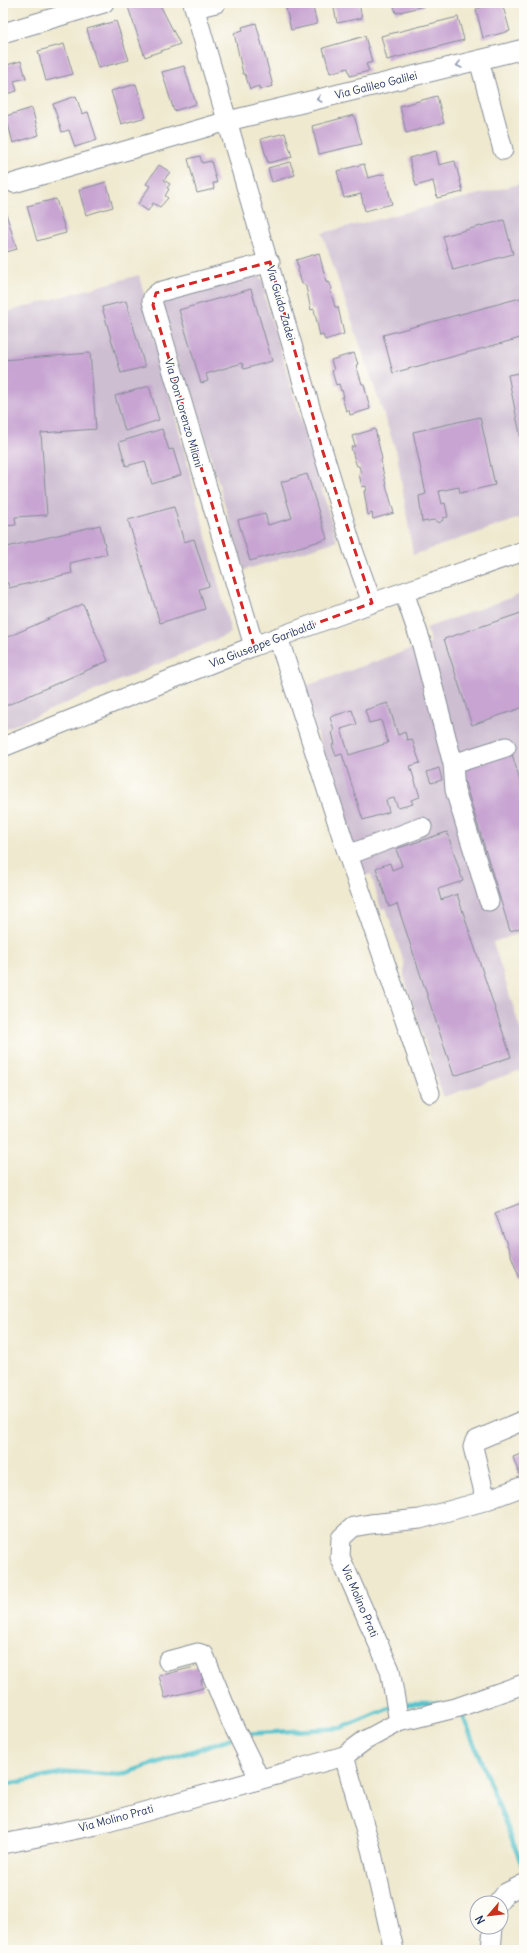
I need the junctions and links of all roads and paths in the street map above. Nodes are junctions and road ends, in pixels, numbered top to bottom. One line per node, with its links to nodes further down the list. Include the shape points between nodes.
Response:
1 (104, 3): 4 (street)
2 (216, 3): 3 (street)
3 (194, 6): 7 (street, Via Guido Zadei)
4 (3, 33)
5 (524, 49): 6 (street, Via Galileo Galilei)
6 (479, 60): 7 (street, Via Galileo Galilei, one-way to 7); 8 (street)
7 (228, 121): 9 (street, Via Galileo Galilei); 10 (street, Via Guido Zadei)
8 (502, 150)
9 (14, 183)
10 (270, 262): 13 (street, Via Guido Zadei, via 323,452); 15 (street, Via Don Lorenzo Milani, via 159,292 152,301)
11 (524, 551): 12 (street, Via Giuseppe Garibaldi)
12 (404, 592): 13 (street, Via Giuseppe Garibaldi); 18 (street, via 422,645)
13 (372, 603): 14 (street, Via Giuseppe Garibaldi)
14 (278, 637): 15 (street, Via Giuseppe Garibaldi); 20 (street)
15 (254, 646): 16 (street, Via Giuseppe Garibaldi)
16 (3, 747)
17 (506, 747): 18 (street)
18 (454, 764): 21 (street, via 456,790)
19 (422, 827): 20 (street)
20 (348, 855): 22 (street)
21 (489, 901)
22 (430, 1093)
23 (524, 1420): 25 (street, via 476,1441 473,1447)
24 (524, 1486): 25 (street, Via Molino Prati)
25 (484, 1501): 28 (street, Via Molino Prati, via 420,1519 353,1527 341,1538 340,1557 390,1670)
26 (168, 1661): 30 (street, via 198,1653 204,1655 231,1721)
27 (524, 1684): 28 (street, via 459,1707)
28 (399, 1722): 29 (street, Via Molino Prati, via 364,1741)
29 (344, 1756): 30 (street, Via Molino Prati); 35 (street, via 371,1849)
30 (259, 1778): 31 (street, Via Molino Prati, via 96,1825)
31 (3, 1844)
32 (524, 1884): 33 (street)
33 (504, 1895)
34 (492, 1935): 36 (street)
35 (394, 1950)
36 (491, 1950)

